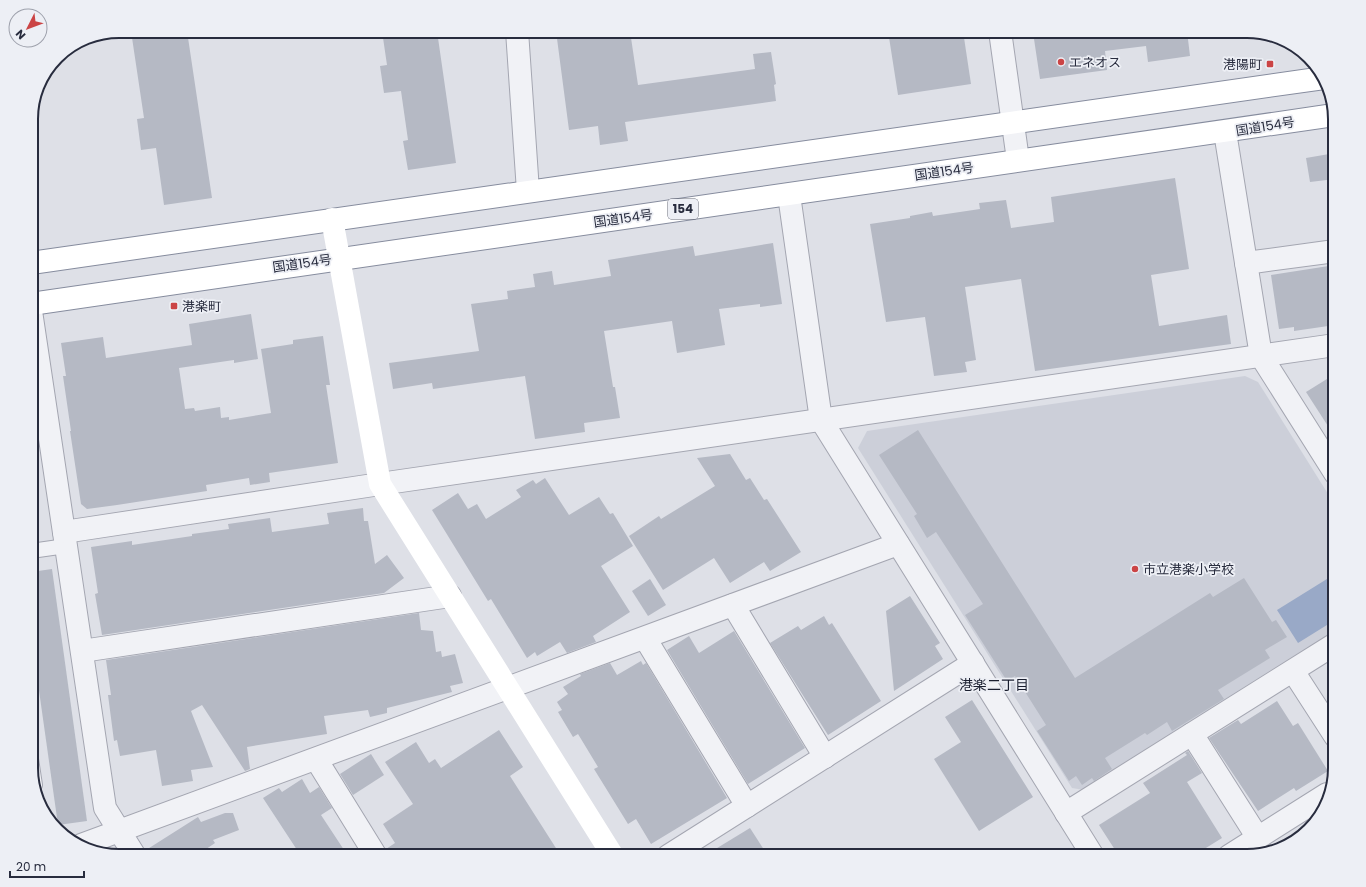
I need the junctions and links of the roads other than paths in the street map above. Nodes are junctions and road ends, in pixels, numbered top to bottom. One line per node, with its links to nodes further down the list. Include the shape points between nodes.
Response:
1 (517, 38): 8 (street)
2 (1001, 38): 5 (street)
3 (1317, 79): 5 (main road)
4 (1328, 116): 6 (main road, 国道154号 / 154)
5 (1012, 123): 7 (street); 8 (main road)
6 (1224, 132): 7 (main road, 国道154号 / 154); 14 (street)
7 (1018, 160): 9 (main road, 国道154号 / 154)
8 (528, 191): 10 (main road)
9 (789, 194): 12 (main road, 国道154号 / 154); 19 (street)
10 (332, 219): 12 (main road); 13 (main road)
11 (1328, 252): 14 (street)
12 (338, 258): 15 (main road, 国道154号 / 154); 21 (main road)
13 (38, 262)
14 (1246, 263): 17 (street)
15 (38, 303)
16 (1328, 347): 17 (street)
17 (1261, 356): 19 (street); 20 (street)
18 (38, 358): 22 (street)
19 (821, 420): 21 (street); 23 (street)
20 (1328, 462)
21 (380, 484): 22 (street); 25 (main road)
22 (65, 539): 24 (lane); 29 (street)
23 (898, 544): 26 (street); 30 (street)
24 (38, 549)
25 (450, 596): 29 (street); 32 (main road)
26 (733, 605): 27 (street); 35 (street)
27 (645, 638): 32 (street); 38 (street)
28 (1328, 648): 31 (street)
29 (82, 651): 40 (street, via 105,808)
30 (973, 663): 35 (street); 39 (street)
31 (1293, 671): 33 (street); 34 (street)
32 (508, 688): 36 (street); 45 (main road)
33 (1328, 725)
34 (1192, 734): 39 (street); 41 (street)
35 (825, 757): 38 (street)
36 (316, 759): 40 (street); 44 (street)
37 (1323, 797): 41 (street)
38 (747, 806): 46 (street)
39 (1066, 813): 47 (street)
40 (120, 832): 42 (street); 43 (street)
41 (1258, 838): 48 (street)
42 (88, 843)
43 (131, 849)
44 (372, 849)
45 (609, 849)
46 (679, 849)
47 (1089, 849)
48 (1240, 849)

